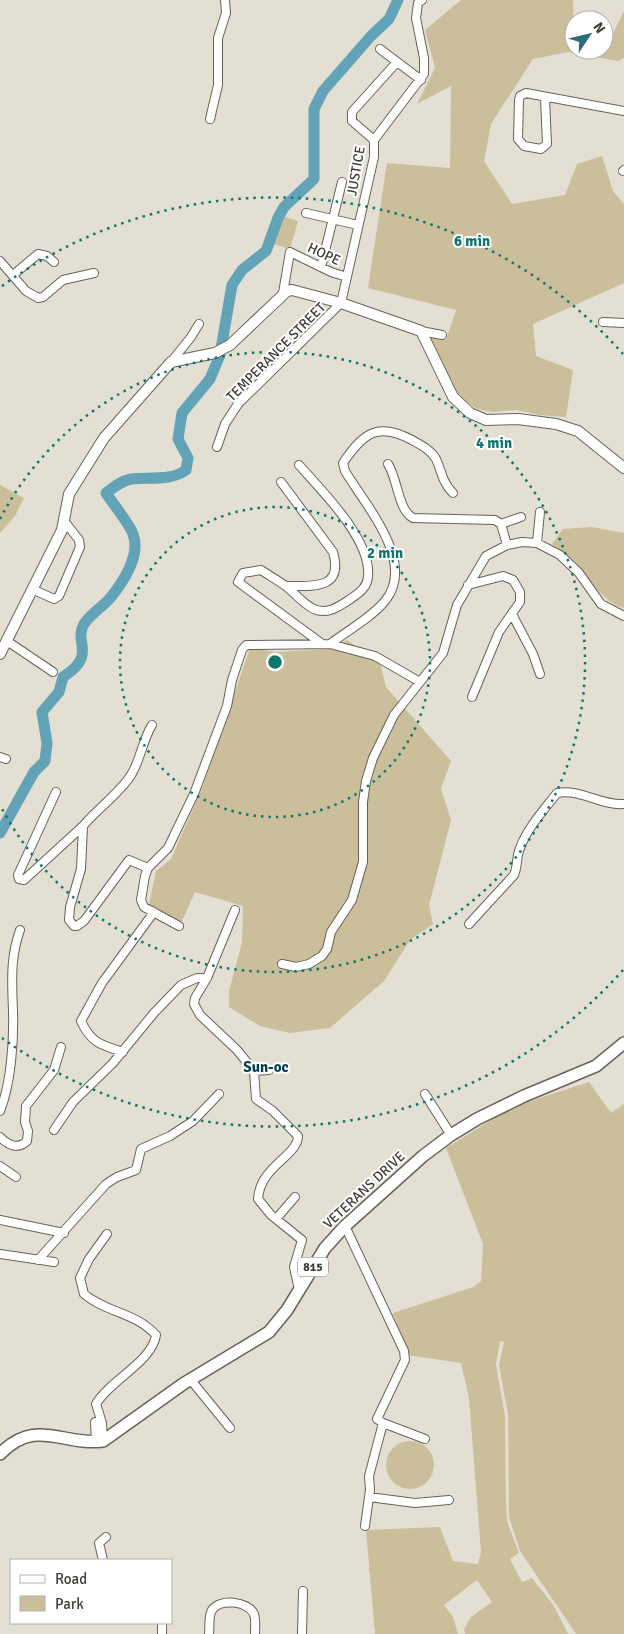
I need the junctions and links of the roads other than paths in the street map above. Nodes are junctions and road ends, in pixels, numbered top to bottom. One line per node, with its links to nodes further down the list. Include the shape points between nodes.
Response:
1 (225, 0): 8 (street, via 226,13 218,38 218,85)
2 (422, 0): 5 (street, via 418,3 416,18 425,69)
3 (380, 49): 4 (street)
4 (398, 62): 5 (street); 9 (street, via 352,112 352,121)
5 (421, 80): 9 (street, JUSTICE)
6 (545, 98): 6 (street, via 526,93 519,100 518,139 524,146 541,149 547,144); 7 (street)
7 (624, 111)
8 (210, 119)
9 (374, 140): 13 (street, JUSTICE, via 374,157)
10 (342, 182): 12 (street)
11 (306, 213): 12 (street)
12 (333, 220): 13 (street); 16 (street)
13 (358, 226): 19 (street, JUSTICE)
14 (0, 261): 18 (street)
15 (54, 262): 18 (street, via 38,254)
16 (321, 267): 19 (street, HOPE); 20 (street, HOPE, via 290,252)
17 (94, 274): 18 (street, via 63,280 38,298 26,291)
18 (13, 275)
19 (347, 277): 21 (street, JUSTICE)
20 (283, 293): 21 (street, via 292,290); 27 (street, via 230,345 216,353)
21 (341, 303): 25 (street); 28 (street, TEMPERANCE STREET, via 238,404)
22 (603, 322): 23 (street)
23 (624, 323)
24 (198, 324): 27 (street)
25 (421, 331): 26 (street); 31 (street, via 453,397 470,413 486,420 518,419 556,424 578,431)
26 (442, 335)
27 (171, 362): 36 (street, via 104,438 81,471 69,494)
28 (217, 446)
29 (388, 464): 37 (street, via 395,476 401,502 413,518 488,519)
30 (299, 465): 41 (street, via 357,538 364,553 368,578 360,592 336,609 323,612 313,609)
31 (624, 468)
32 (281, 482): 41 (street, via 333,552 336,562 331,580 323,584)
33 (453, 493): 47 (street, via 446,486 436,459 427,448 397,432 377,430 364,437 352,450 343,463 381,526 394,560 395,581 383,604)
34 (540, 512): 38 (street)
35 (521, 516): 37 (street)
36 (65, 522): 42 (street); 42 (street, via 79,540 80,547 59,596 54,599)
37 (501, 524): 39 (street)
38 (537, 543): 39 (street); 44 (street, via 560,555 579,573 601,604)
39 (507, 545): 40 (street, via 486,556)
40 (468, 585): 43 (street, via 503,576 513,580 520,592 520,602); 51 (street, via 457,605 443,653)
41 (286, 586): 46 (street, via 261,570 243,573 238,582)
42 (32, 589): 45 (street)
43 (512, 614): 50 (street); 52 (street, via 499,632)
44 (624, 616)
45 (7, 641): 48 (street); 49 (street)
46 (321, 644): 47 (street); 57 (street, via 252,644 242,650 227,706 194,794 168,848)
47 (330, 644): 51 (street, via 375,656)
48 (0, 654)
49 (52, 672)
50 (540, 674)
51 (420, 682): 63 (street, via 394,715 373,758 363,802 363,862 352,900 332,932 322,956 296,967)
52 (472, 697)
53 (152, 725): 56 (street, via 131,776)
54 (56, 792): 56 (street, via 19,879 24,880)
55 (624, 804): 60 (street, via 606,803 567,791 557,793 528,830 519,850 514,875)
56 (83, 826): 57 (street, via 81,869 70,907 69,920 74,926 84,921 129,860)
57 (148, 868): 59 (street, via 141,900 144,907)
58 (234, 910): 64 (street)
59 (154, 912): 61 (street); 67 (street, via 102,983 81,1021 90,1038 100,1045)
60 (469, 924)
61 (179, 926)
62 (20, 930): 70 (street, via 13,950 12,1040)
63 (282, 964)
64 (207, 978): 67 (street, via 197,978 181,985); 69 (street, via 195,998 195,1009)
65 (624, 1043): 75 (main road, VETERANS DRIVE / 815, via 596,1066 504,1106)
66 (61, 1047): 76 (street, via 54,1070 26,1106 27,1141 12,1146)
67 (123, 1052): 74 (street, via 73,1102)
68 (270, 1070): 69 (street)
69 (254, 1071): 80 (street, via 256,1098 298,1136 298,1143 270,1169 259,1190 259,1202)
70 (3, 1091): 73 (street)
71 (219, 1094): 83 (street, via 193,1121 142,1148 136,1170 106,1184)
72 (425, 1094): 75 (street)
73 (0, 1111)
74 (54, 1130)
75 (451, 1135): 82 (main road, VETERANS DRIVE / 815)
76 (0, 1137)
77 (0, 1166): 78 (street)
78 (16, 1177)
79 (295, 1197): 80 (street)
80 (276, 1219): 88 (street, via 302,1240 294,1267)
81 (0, 1220): 83 (street)
82 (345, 1226): 88 (main road, VETERANS DRIVE / 815, via 325,1248); 90 (street, via 404,1351 405,1360 377,1418)
83 (64, 1232): 86 (street)
84 (107, 1234): 93 (street, via 80,1278 84,1294 104,1307 128,1314 156,1335 151,1350 102,1394 96,1404)
85 (0, 1254): 86 (street)
86 (38, 1260): 87 (street)
87 (54, 1262)
88 (299, 1290): 89 (main road, VETERANS DRIVE / 815, via 269,1332)
89 (190, 1379): 91 (street); 93 (main road, VETERANS DRIVE / 815)
90 (383, 1423): 92 (street); 95 (street, via 369,1476)
91 (230, 1428)
92 (425, 1438)
93 (100, 1441): 94 (main road, via 44,1433 17,1439)
94 (0, 1454)
95 (369, 1497): 96 (street, via 415,1503); 97 (street)
96 (449, 1500)
97 (365, 1526)
98 (106, 1537): 99 (street, via 98,1543)
99 (103, 1559)
100 (303, 1591): 103 (street)
101 (209, 1634): 102 (street, via 212,1611 224,1603 242,1604 250,1609 254,1615)
102 (255, 1634)
103 (302, 1634)

